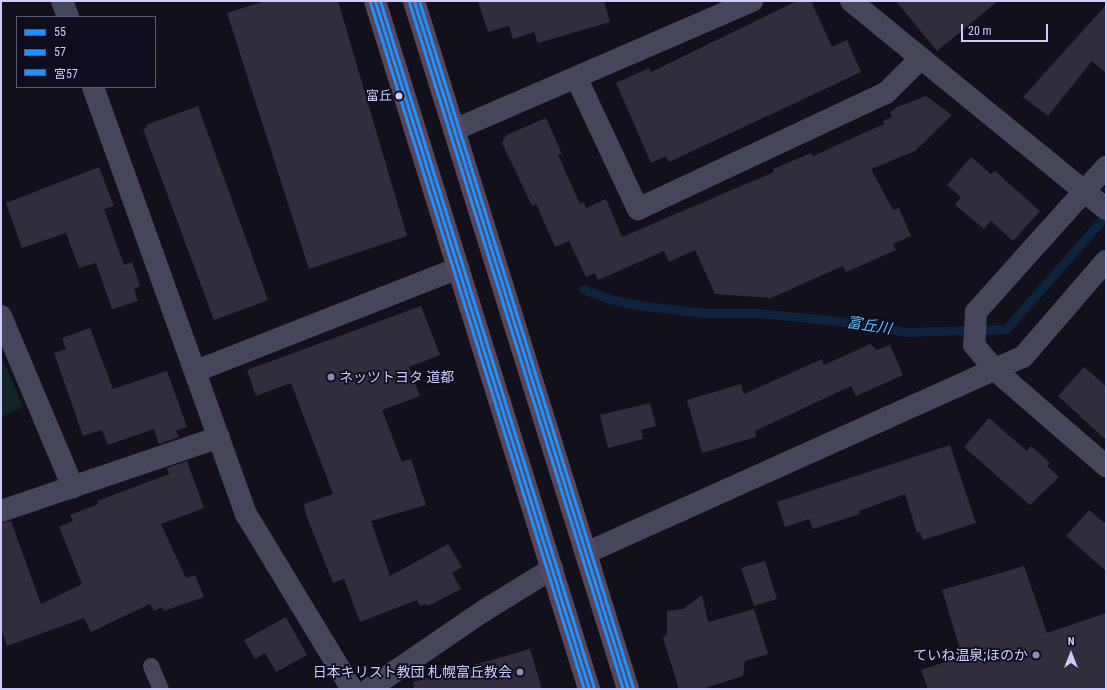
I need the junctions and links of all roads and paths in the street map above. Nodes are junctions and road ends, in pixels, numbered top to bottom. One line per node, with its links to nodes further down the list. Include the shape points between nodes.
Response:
1 (62, 1): 6 (street)
2 (375, 1): 14 (highway)
3 (414, 1): 10 (highway)
4 (752, 1): 8 (street)
5 (851, 1): 7 (street)
6 (68, 16)
7 (921, 58): 8 (street, via 886,93 638,208); 12 (street)
8 (577, 79): 10 (street)
9 (93, 88): 17 (street)
10 (454, 130): 22 (highway)
11 (1106, 167): 12 (street)
12 (1096, 201): 16 (street, via 976,312 974,345)
13 (1106, 261): 16 (street, via 1022,357)
14 (459, 268): 17 (street); 23 (highway)
15 (1, 316): 20 (street)
16 (995, 370): 19 (street); 22 (street)
17 (196, 371): 18 (street)
18 (219, 437): 20 (street); 26 (street, via 246,514)
19 (1106, 466)
20 (72, 487): 21 (street)
21 (1, 511)
22 (586, 553): 29 (highway)
23 (552, 569): 27 (street, via 485,610); 28 (highway)
24 (151, 666): 25 (lane)
25 (162, 689)
26 (352, 689)
27 (369, 689)
28 (589, 689)
29 (628, 689)

